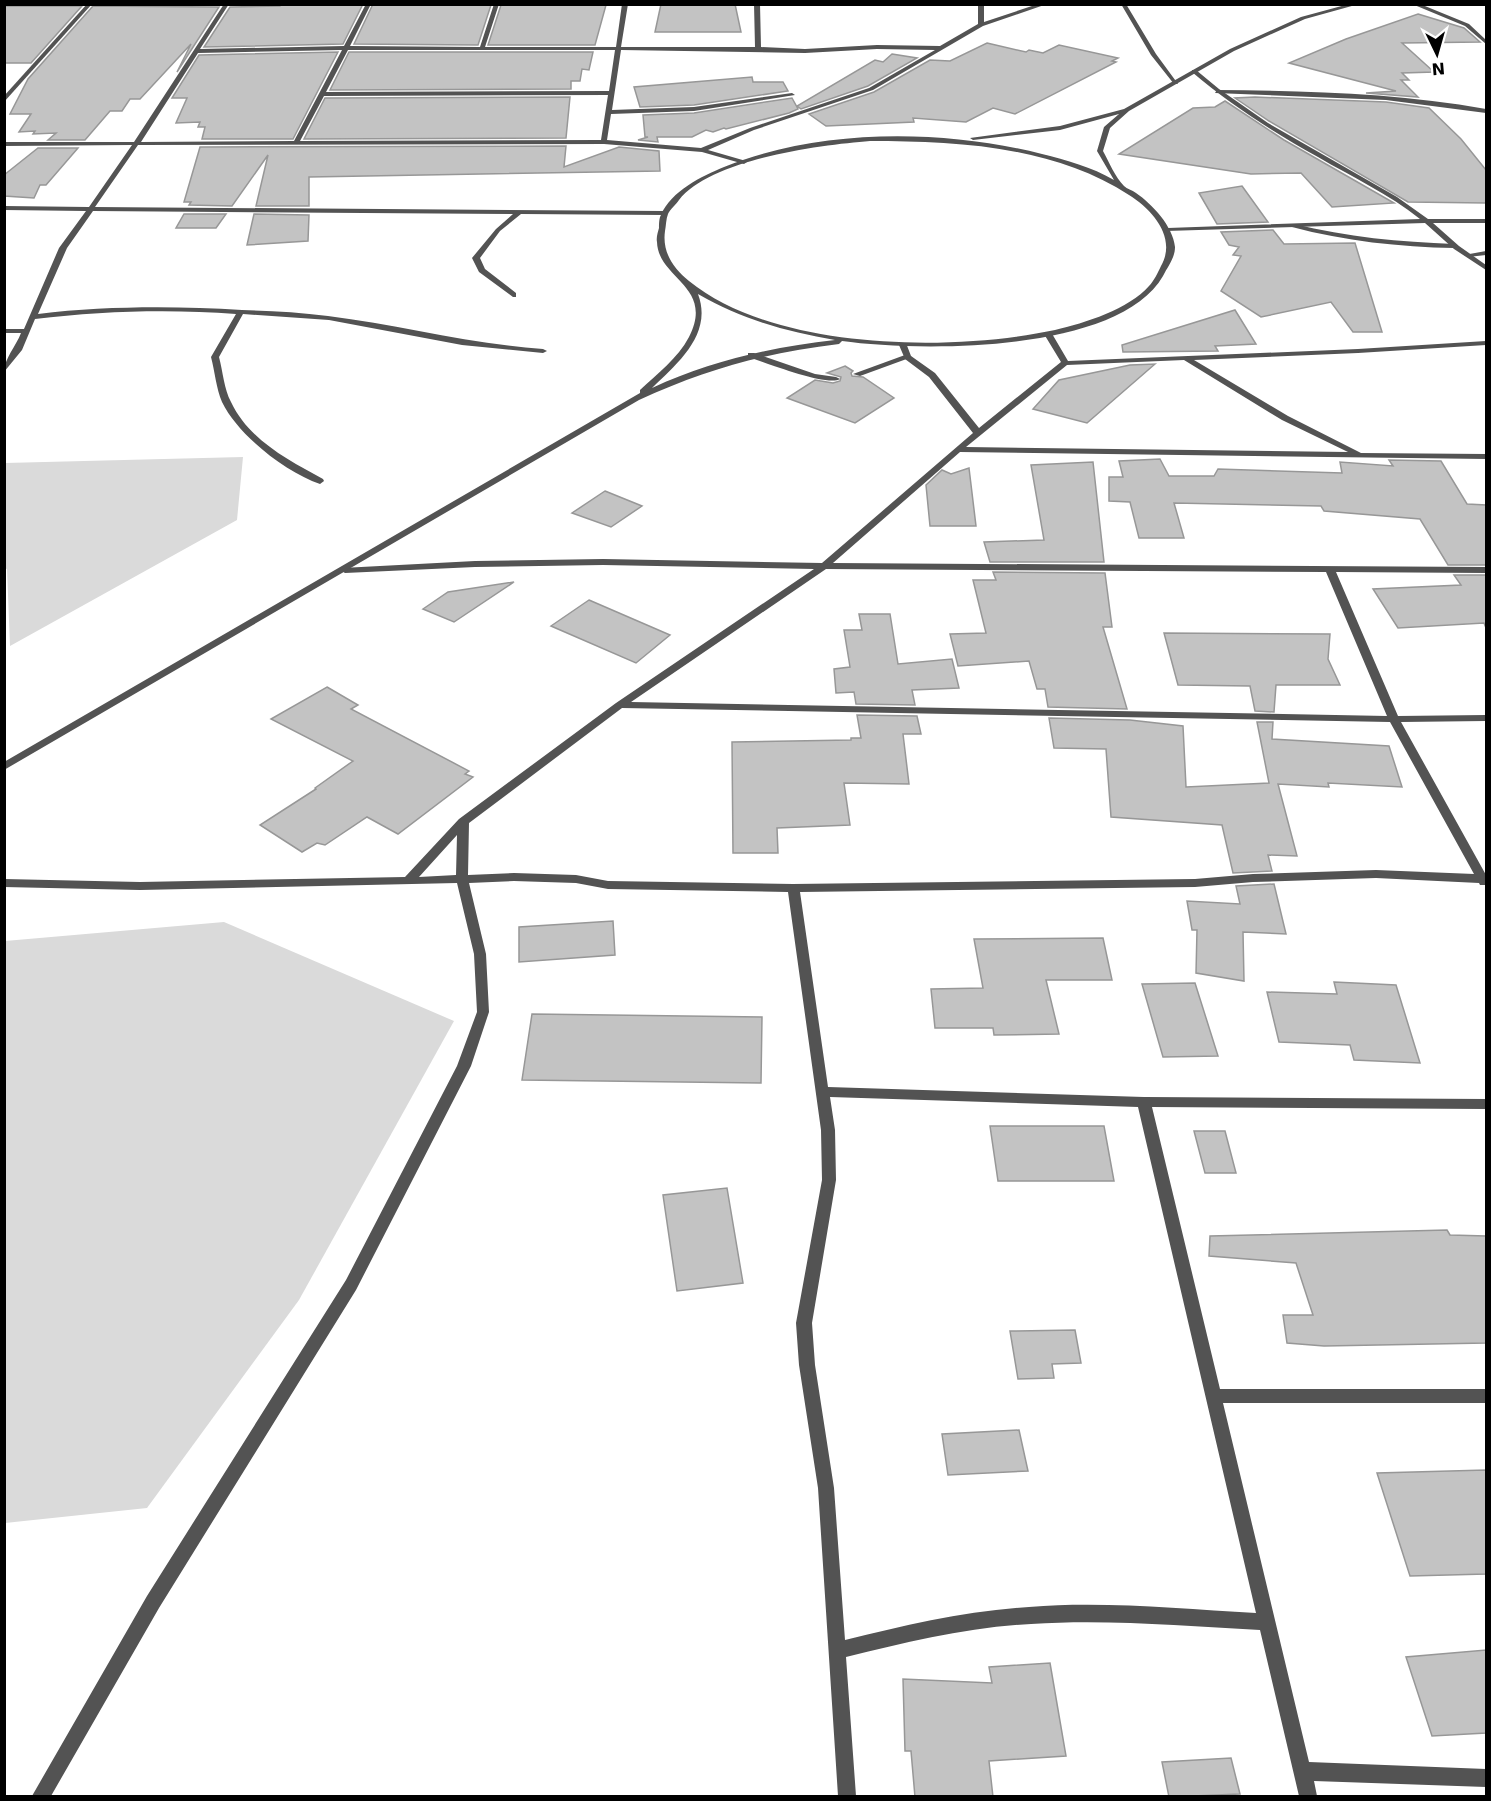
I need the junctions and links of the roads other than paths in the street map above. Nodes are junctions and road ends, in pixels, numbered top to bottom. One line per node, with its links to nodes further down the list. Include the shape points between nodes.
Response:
1 (90, 4): 24 (street)
2 (226, 4): 19 (street)
3 (369, 4): 14 (street)
4 (497, 4): 15 (street)
5 (625, 4): 17 (street)
6 (757, 4): 18 (street)
7 (981, 4): 12 (street)
8 (1045, 4): 12 (street)
9 (1123, 4): 21 (street, via 1154,55)
10 (1357, 4): 20 (street, via 1276,29)
11 (1414, 4): 13 (street, via 1467,26)
12 (981, 25): 16 (street)
13 (1486, 42)
14 (346, 48): 15 (street); 19 (street); 25 (street)
15 (482, 48): 17 (street)
16 (943, 48): 18 (street); 36 (street, via 871,89)
17 (618, 49): 18 (street); 23 (street)
18 (758, 49)
19 (196, 51): 35 (street)
20 (1194, 71): 21 (street); 22 (street)
21 (1176, 82): 28 (street)
22 (1217, 92): 29 (street, via 1340,93); 43 (street)
23 (611, 93): 25 (street); 30 (street)
24 (7, 94): 27 (street)
25 (322, 94): 33 (street)
26 (792, 95): 30 (street, via 694,109)
27 (4, 100)
28 (1128, 110): 31 (street, via 1059,128); 38 (street, via 1107,127 1100,151)
29 (1486, 111)
30 (608, 112): 32 (street)
31 (939, 140): 37 (street, via 832,142 796,147); 38 (street, via 1036,155 1085,170)
32 (604, 142): 33 (street); 36 (street)
33 (296, 143): 35 (street)
34 (4, 144): 35 (street)
35 (136, 144): 40 (street)
36 (702, 150): 37 (street)
37 (744, 162): 42 (street, via 719,170 685,189)
38 (1122, 187): 46 (street, via 1150,207)
39 (4, 208): 40 (street)
40 (90, 208): 41 (street); 54 (street, via 63,248)
41 (518, 213): 42 (street); 52 (street, via 498,230 476,258 482,270)
42 (664, 213): 51 (street, via 658,231 660,249 672,268)
43 (1427, 221): 44 (street); 45 (street); 47 (street)
44 (1486, 221)
45 (1294, 226): 46 (street); 47 (street, via 1331,236 1399,245)
46 (1168, 230): 57 (street, via 1172,253 1163,277 1140,298 1105,316)
47 (1454, 246): 49 (street)
48 (1486, 253): 49 (street)
49 (1468, 255): 50 (street)
50 (1486, 268)
51 (691, 286): 58 (street, via 747,315 813,334); 69 (street, via 700,314 696,331)
52 (513, 295)
53 (241, 312): 54 (street, via 198,309); 61 (street, via 328,318 473,345); 74 (street, via 215,357 227,402 253,440)
54 (33, 316): 56 (street)
55 (4, 332): 56 (street)
56 (26, 332): 66 (street)
57 (1048, 334): 60 (street, via 995,342); 65 (street)
58 (857, 341): 60 (street); 62 (street)
59 (1486, 343): 64 (street)
60 (903, 345): 63 (street)
61 (543, 351)
62 (751, 355): 68 (street, via 814,376); 69 (street, via 714,365)
63 (908, 357): 67 (street); 70 (street, via 932,375)
64 (1186, 358): 65 (street); 72 (street, via 1285,418)
65 (1065, 363): 70 (street)
66 (4, 370)
67 (857, 374)
68 (836, 379)
69 (636, 398): 76 (street)
70 (978, 433): 71 (street)
71 (958, 448): 72 (street); 75 (street)
72 (1362, 456): 73 (street)
73 (1486, 458)
74 (320, 481)
75 (824, 566): 76 (street, via 603,562); 77 (street); 79 (street)
76 (345, 570): 82 (street)
77 (1330, 570): 78 (street); 81 (street)
78 (1486, 570)
79 (620, 705): 81 (street); 83 (street)
80 (1486, 718): 81 (street)
81 (1394, 719): 85 (street)
82 (4, 768)
83 (463, 822): 84 (street); 86 (street)
84 (462, 878): 86 (street); 88 (street, via 549,877 608,885); 98 (street, via 480,954 483,1012 464,1066 351,1285 153,1602)
85 (1484, 880): 88 (street, via 1376,874 1195,883)
86 (408, 882): 87 (street)
87 (4, 884)
88 (793, 888): 89 (street)
89 (822, 1092): 90 (street); 95 (street, via 829,1180 804,1323 826,1488)
90 (1144, 1102): 91 (street); 92 (street)
91 (1486, 1104)
92 (1214, 1396): 93 (street); 94 (street)
93 (1486, 1396)
94 (1268, 1623): 95 (street, via 1123,1614 1030,1615 951,1624); 96 (street)
95 (838, 1650): 99 (street)
96 (1303, 1771): 97 (street); 100 (street)
97 (1486, 1778)
98 (41, 1797)
99 (847, 1797)
100 (1308, 1797)

